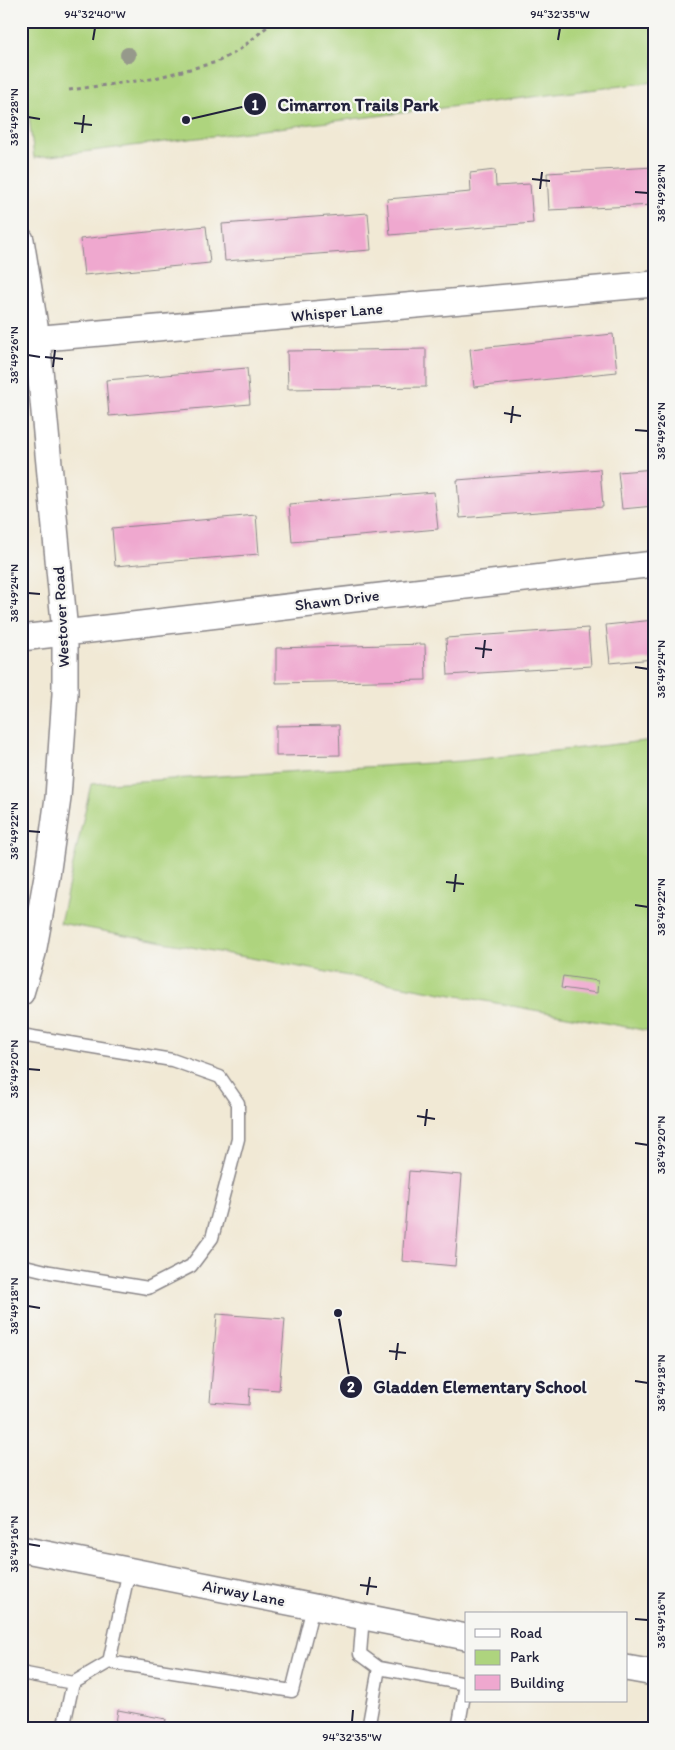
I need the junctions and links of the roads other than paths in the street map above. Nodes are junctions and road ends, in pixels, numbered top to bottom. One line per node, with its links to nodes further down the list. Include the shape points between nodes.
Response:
1 (21, 240): 3 (street, Westover Road)
2 (654, 284): 3 (street, Whisper Lane)
3 (29, 339): 5 (street, Westover Road)
4 (654, 564): 5 (street, Shawn Drive)
5 (65, 632): 6 (street, Shawn Drive); 7 (street, Westover Road, via 65,694 58,798 33,953)
6 (21, 638)
7 (21, 993)
8 (21, 1035): 9 (lane, via 172,1060 220,1077 238,1104 238,1139 212,1238 191,1266 148,1288)
9 (21, 1265)
10 (21, 1550): 11 (street, Airway Lane)
11 (129, 1570): 12 (street, Airway Lane); 15 (lane)
12 (313, 1607): 13 (street, Airway Lane); 15 (lane, via 292,1691)
13 (363, 1616): 14 (street, Airway Lane); 16 (lane, via 360,1654)
14 (465, 1636)
15 (109, 1662): 20 (lane)
16 (379, 1668): 21 (lane); 24 (lane)
17 (628, 1668): 19 (street)
18 (21, 1672): 20 (lane)
19 (654, 1673)
20 (73, 1683): 23 (lane)
21 (465, 1684)
22 (465, 1690): 25 (lane)
23 (64, 1729)
24 (368, 1729)
25 (458, 1729)

